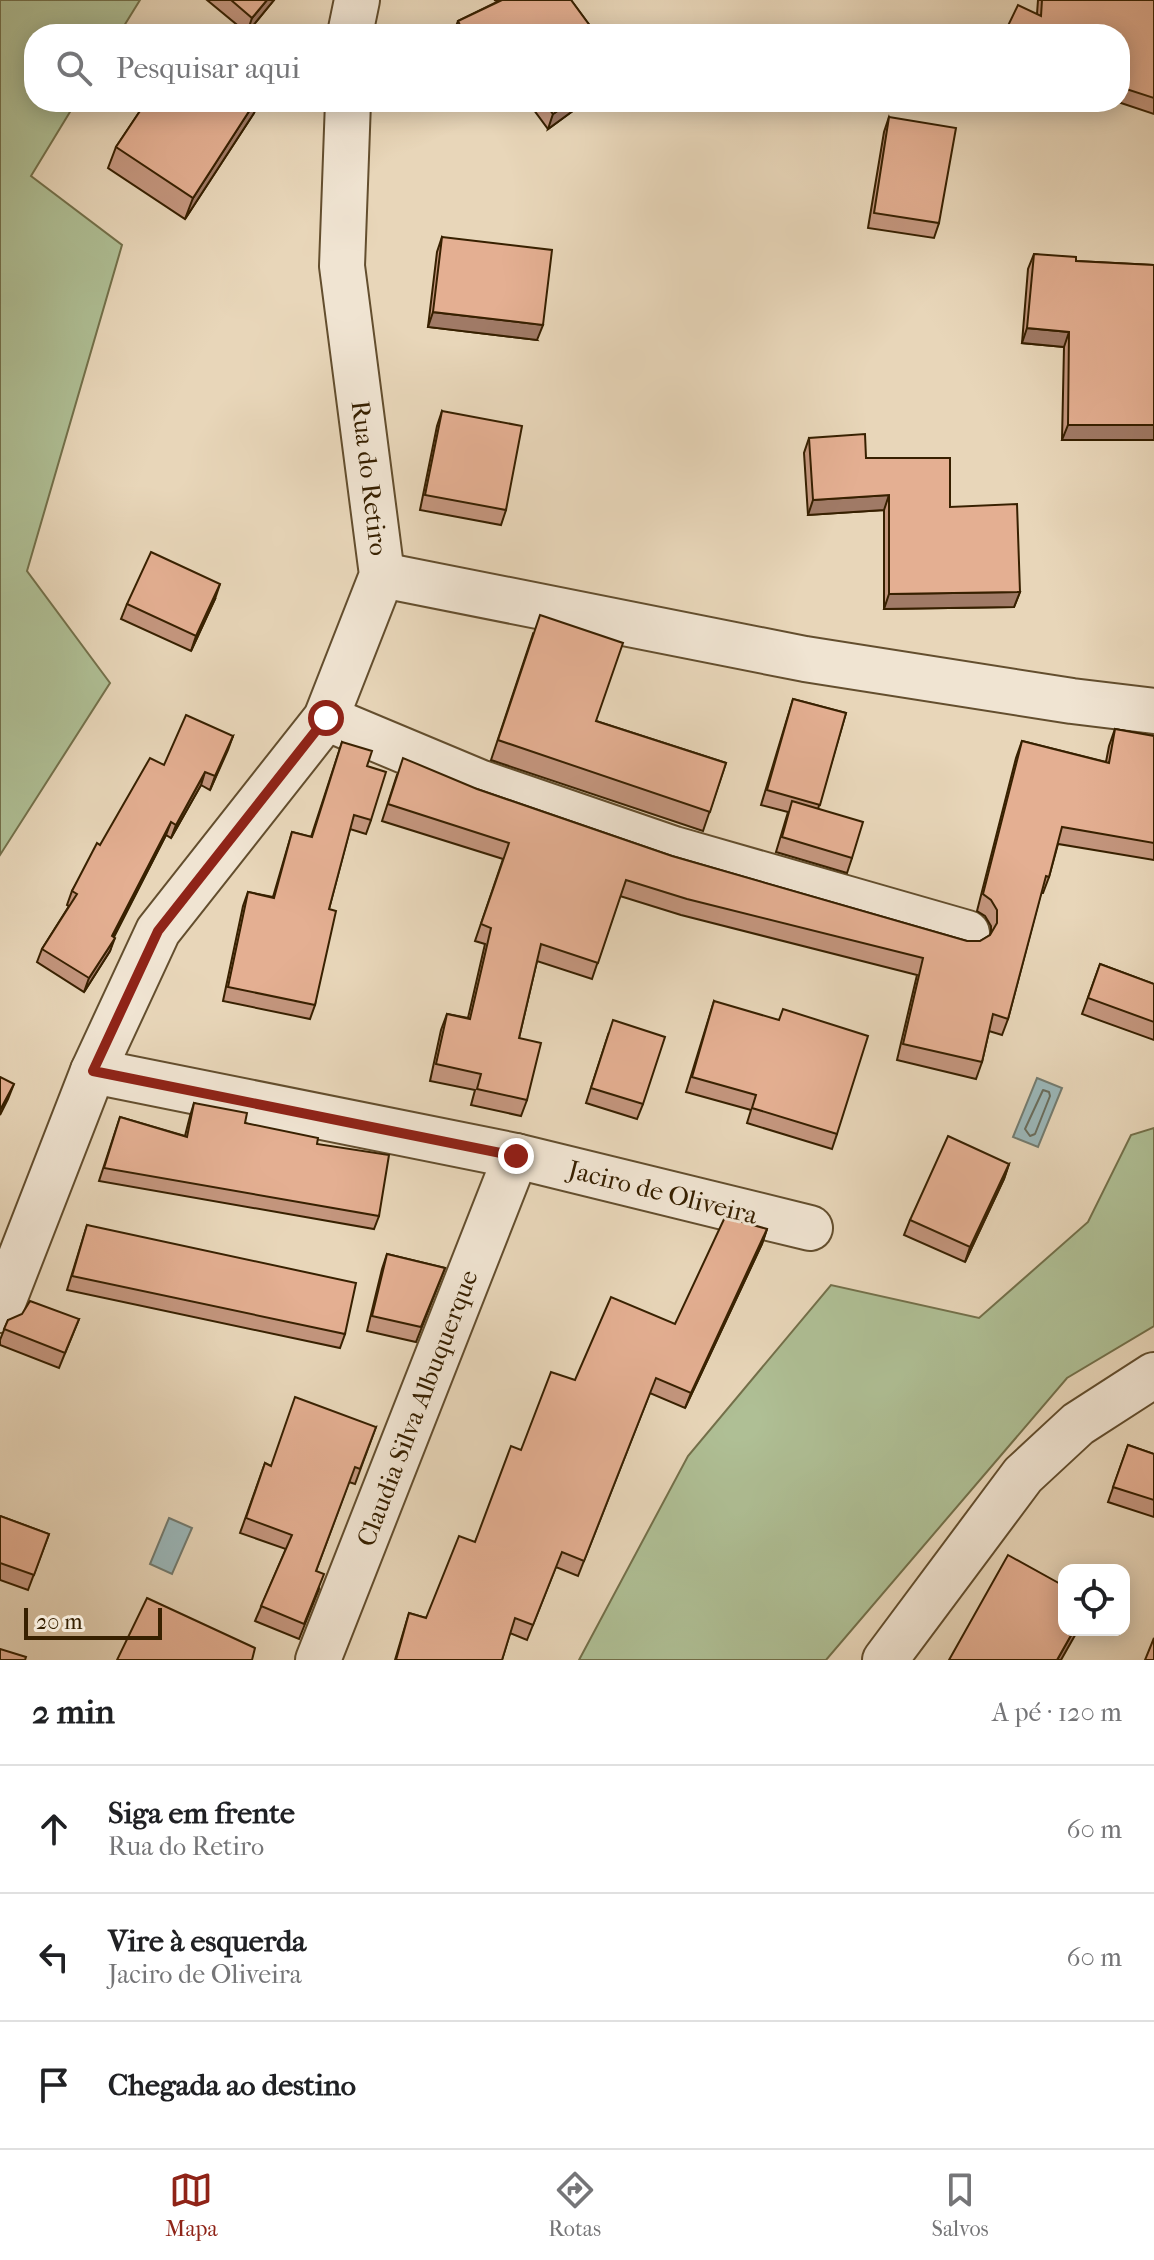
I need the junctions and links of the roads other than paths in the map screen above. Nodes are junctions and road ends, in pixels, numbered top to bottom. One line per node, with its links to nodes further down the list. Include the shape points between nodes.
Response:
1 (357, 0): 2 (street)
2 (352, 24)
3 (348, 112): 4 (street, Rua do Retiro, via 342,266)
4 (382, 575): 5 (street, via 805,659); 6 (street, Rua do Retiro)
5 (1154, 711)
6 (326, 718): 7 (street, via 479,782 674,849); 8 (street, Rua do Retiro, via 158,931)
7 (967, 933)
8 (93, 1071): 9 (street, Jaciro de Oliveira); 11 (street, Rua do Retiro)
9 (516, 1156): 10 (street, Jaciro de Oliveira); 13 (street, Claudia Silva Albuquerque)
10 (810, 1228)
11 (0, 1310)
12 (1154, 1375): 14 (street, via 1078,1424 1023,1475)
13 (318, 1660)
14 (885, 1660)

